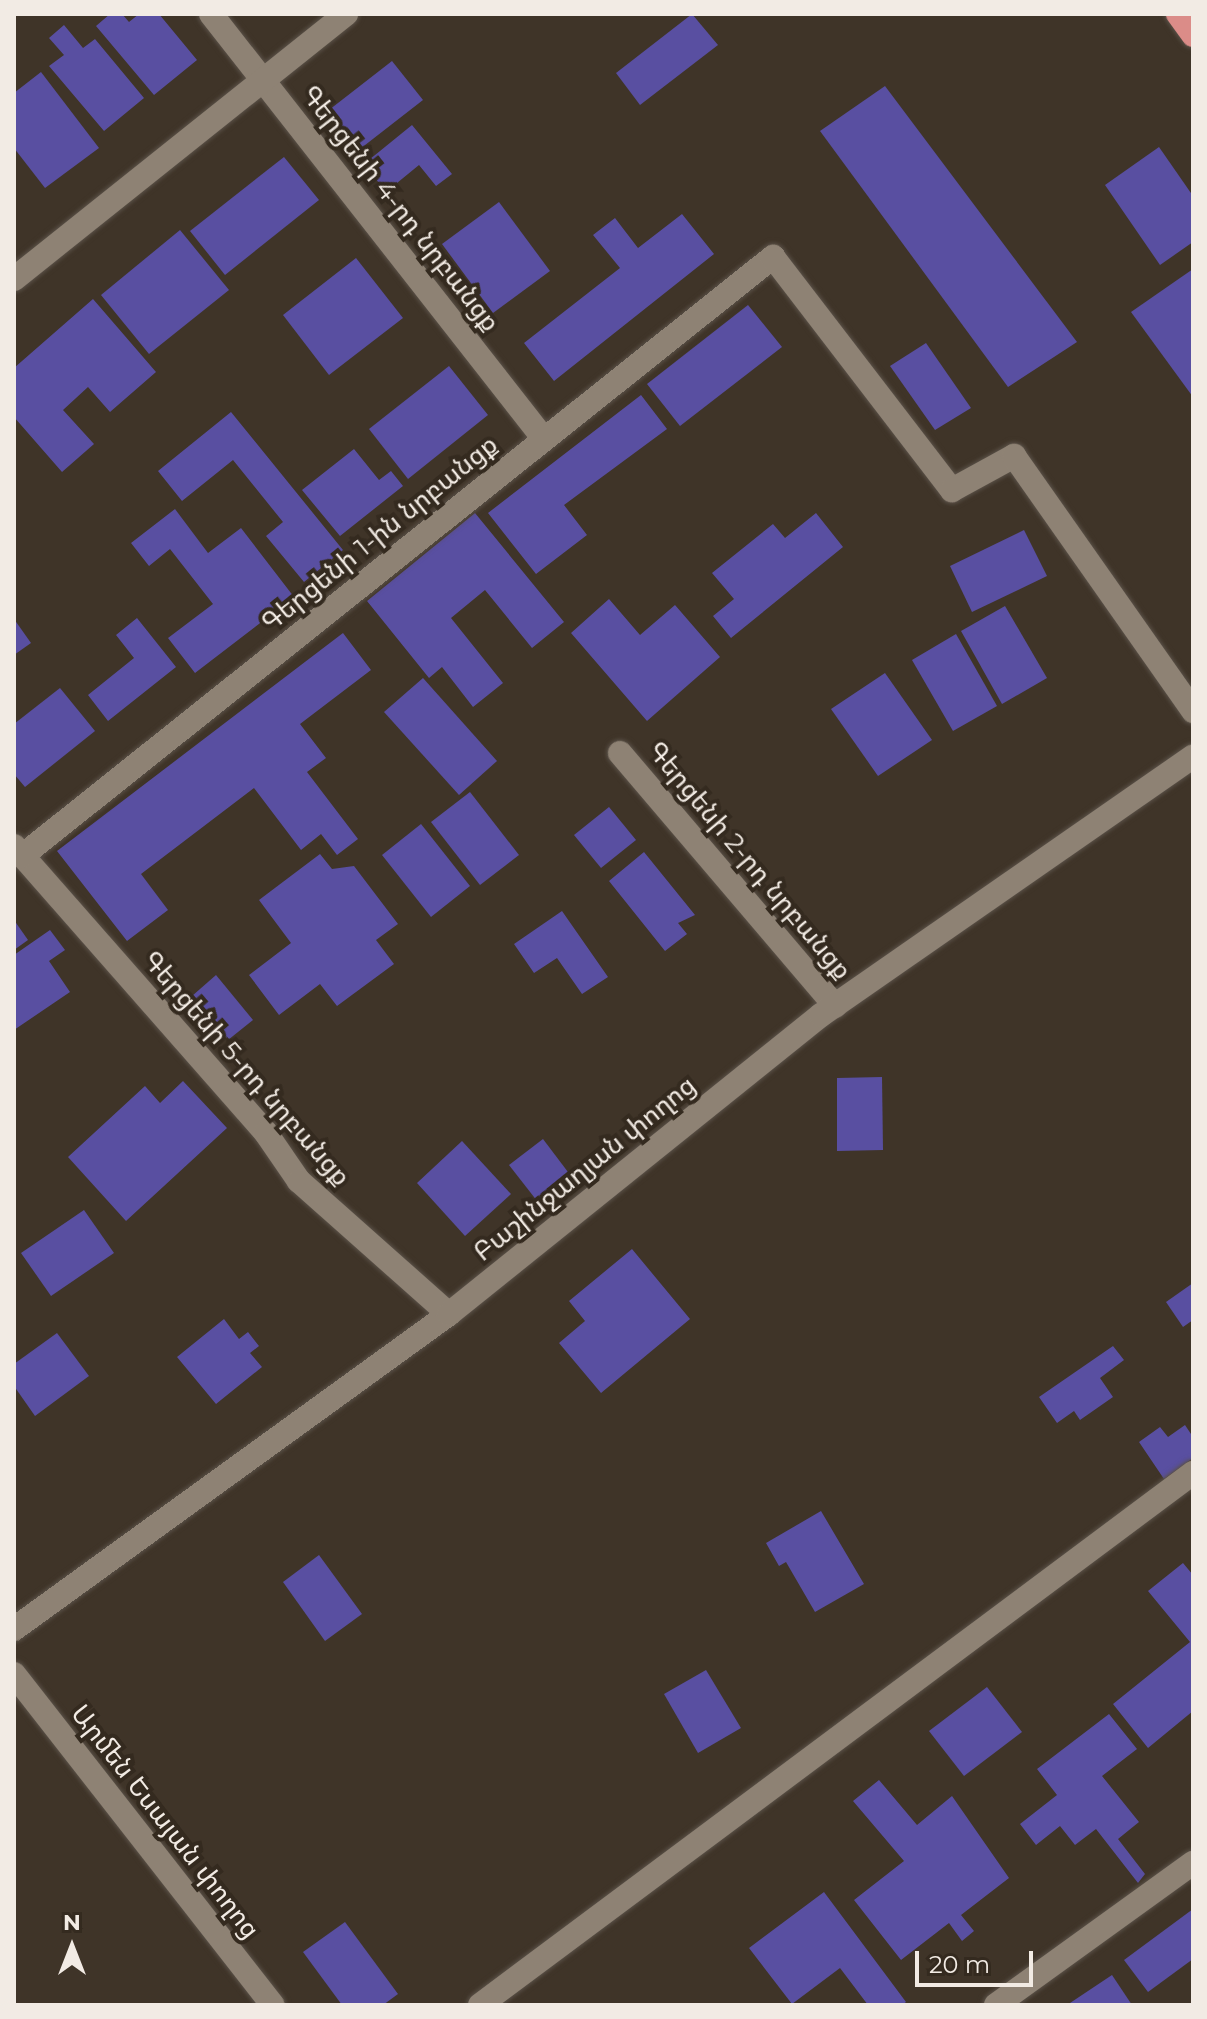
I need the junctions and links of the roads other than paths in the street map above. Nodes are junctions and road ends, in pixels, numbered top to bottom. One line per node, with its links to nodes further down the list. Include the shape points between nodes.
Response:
1 (211, 14): 5 (street, Գերցենի 4-րդ նրբանցք)
2 (346, 14): 5 (street)
3 (1178, 14): 4 (highway)
4 (1193, 35)
5 (265, 80): 6 (street); 7 (street, Գերցենի 4-րդ նրբանցք)
6 (14, 279)
7 (544, 439): 8 (street, Գերցենի 1-ին նրբանցք, via 773,257 952,490 1014,456); 11 (street, Գերցենի 1-ին նրբանցք)
8 (1193, 711)
9 (620, 753): 12 (street, Գերցենի 2-րդ նրբանցք)
10 (1193, 756): 12 (street, Բաշինջաղյան փողոց)
11 (18, 851): 13 (street, Գերցենի 5-րդ նրբանցք, via 266,1133 299,1181)
12 (835, 1006): 13 (street, Բաշինջաղյան փողոց)
13 (449, 1314): 15 (street, Բաշինջաղյան փողոց)
14 (1193, 1473): 19 (street)
15 (14, 1629)
16 (14, 1674): 18 (street, Արմեն Եսայան փողոց)
17 (1193, 1863): 20 (street)
18 (273, 2005)
19 (480, 2005)
20 (996, 2005)

